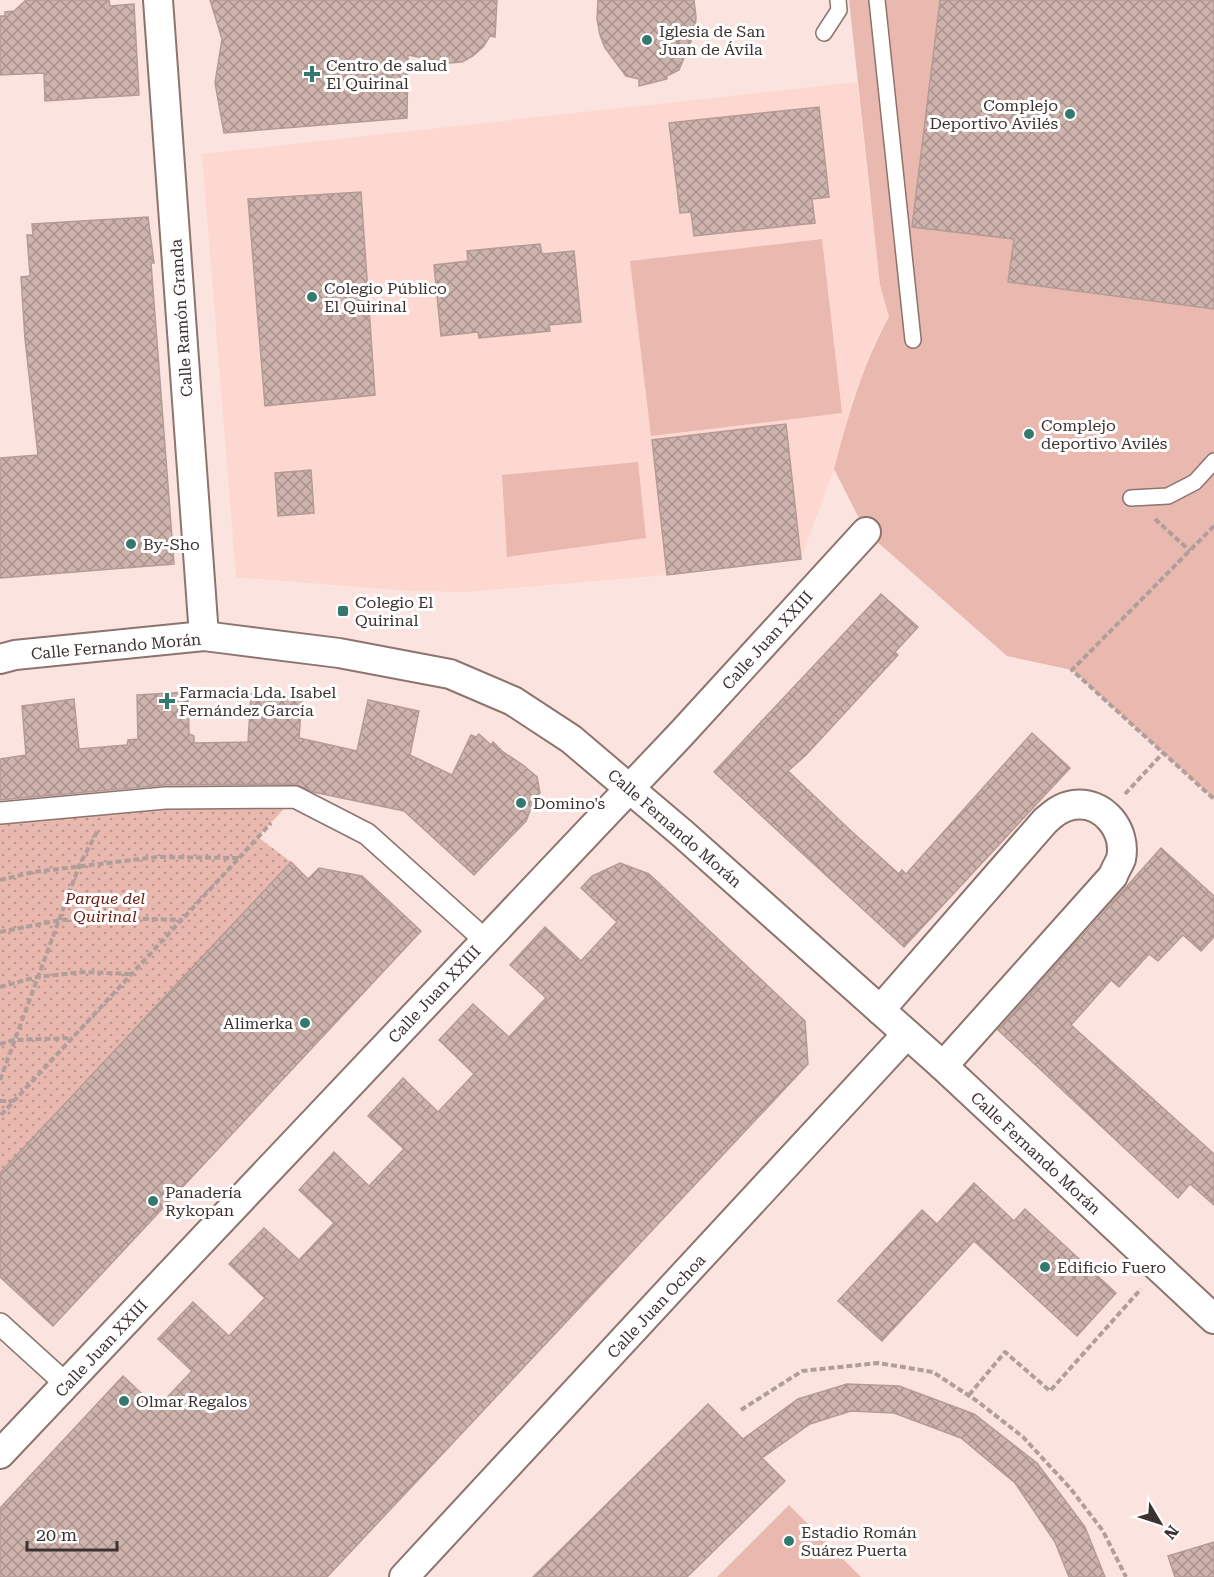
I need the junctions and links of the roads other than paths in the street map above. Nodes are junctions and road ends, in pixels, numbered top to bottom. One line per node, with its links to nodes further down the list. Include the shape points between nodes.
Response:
1 (158, 0): 9 (street, Calle Ramón Granda)
2 (838, 0): 4 (lane, via 839,10)
3 (877, 0): 5 (lane)
4 (824, 33)
5 (913, 340)
6 (1214, 461): 7 (lane, via 1195,482 1168,496)
7 (1131, 498)
8 (866, 532): 11 (street, Calle Juan XXIII)
9 (204, 636): 10 (street, Calle Fernando Morán); 11 (street, Calle Fernando Morán, via 339,653 450,674 513,701 571,739)
10 (0, 659)
11 (629, 787): 13 (street, Calle Juan XXIII); 14 (street, Calle Fernando Morán)
12 (0, 813): 13 (street, via 165,798 295,797 367,834)
13 (485, 940): 19 (street, Calle Juan XXIII)
14 (880, 1010): 15 (street, Calle Fernando Morán); 16 (street, via 1045,821 1058,810 1074,805 1091,806 1106,814 1117,827 1122,843 1113,876)
15 (907, 1034): 16 (street, Calle Fernando Morán); 21 (street, Calle Juan Ochoa)
16 (943, 1066): 17 (street, Calle Fernando Morán)
17 (1214, 1319)
18 (0, 1324): 19 (street)
19 (66, 1384): 20 (street, Calle Juan XXIII)
20 (0, 1454)
21 (404, 1577)

